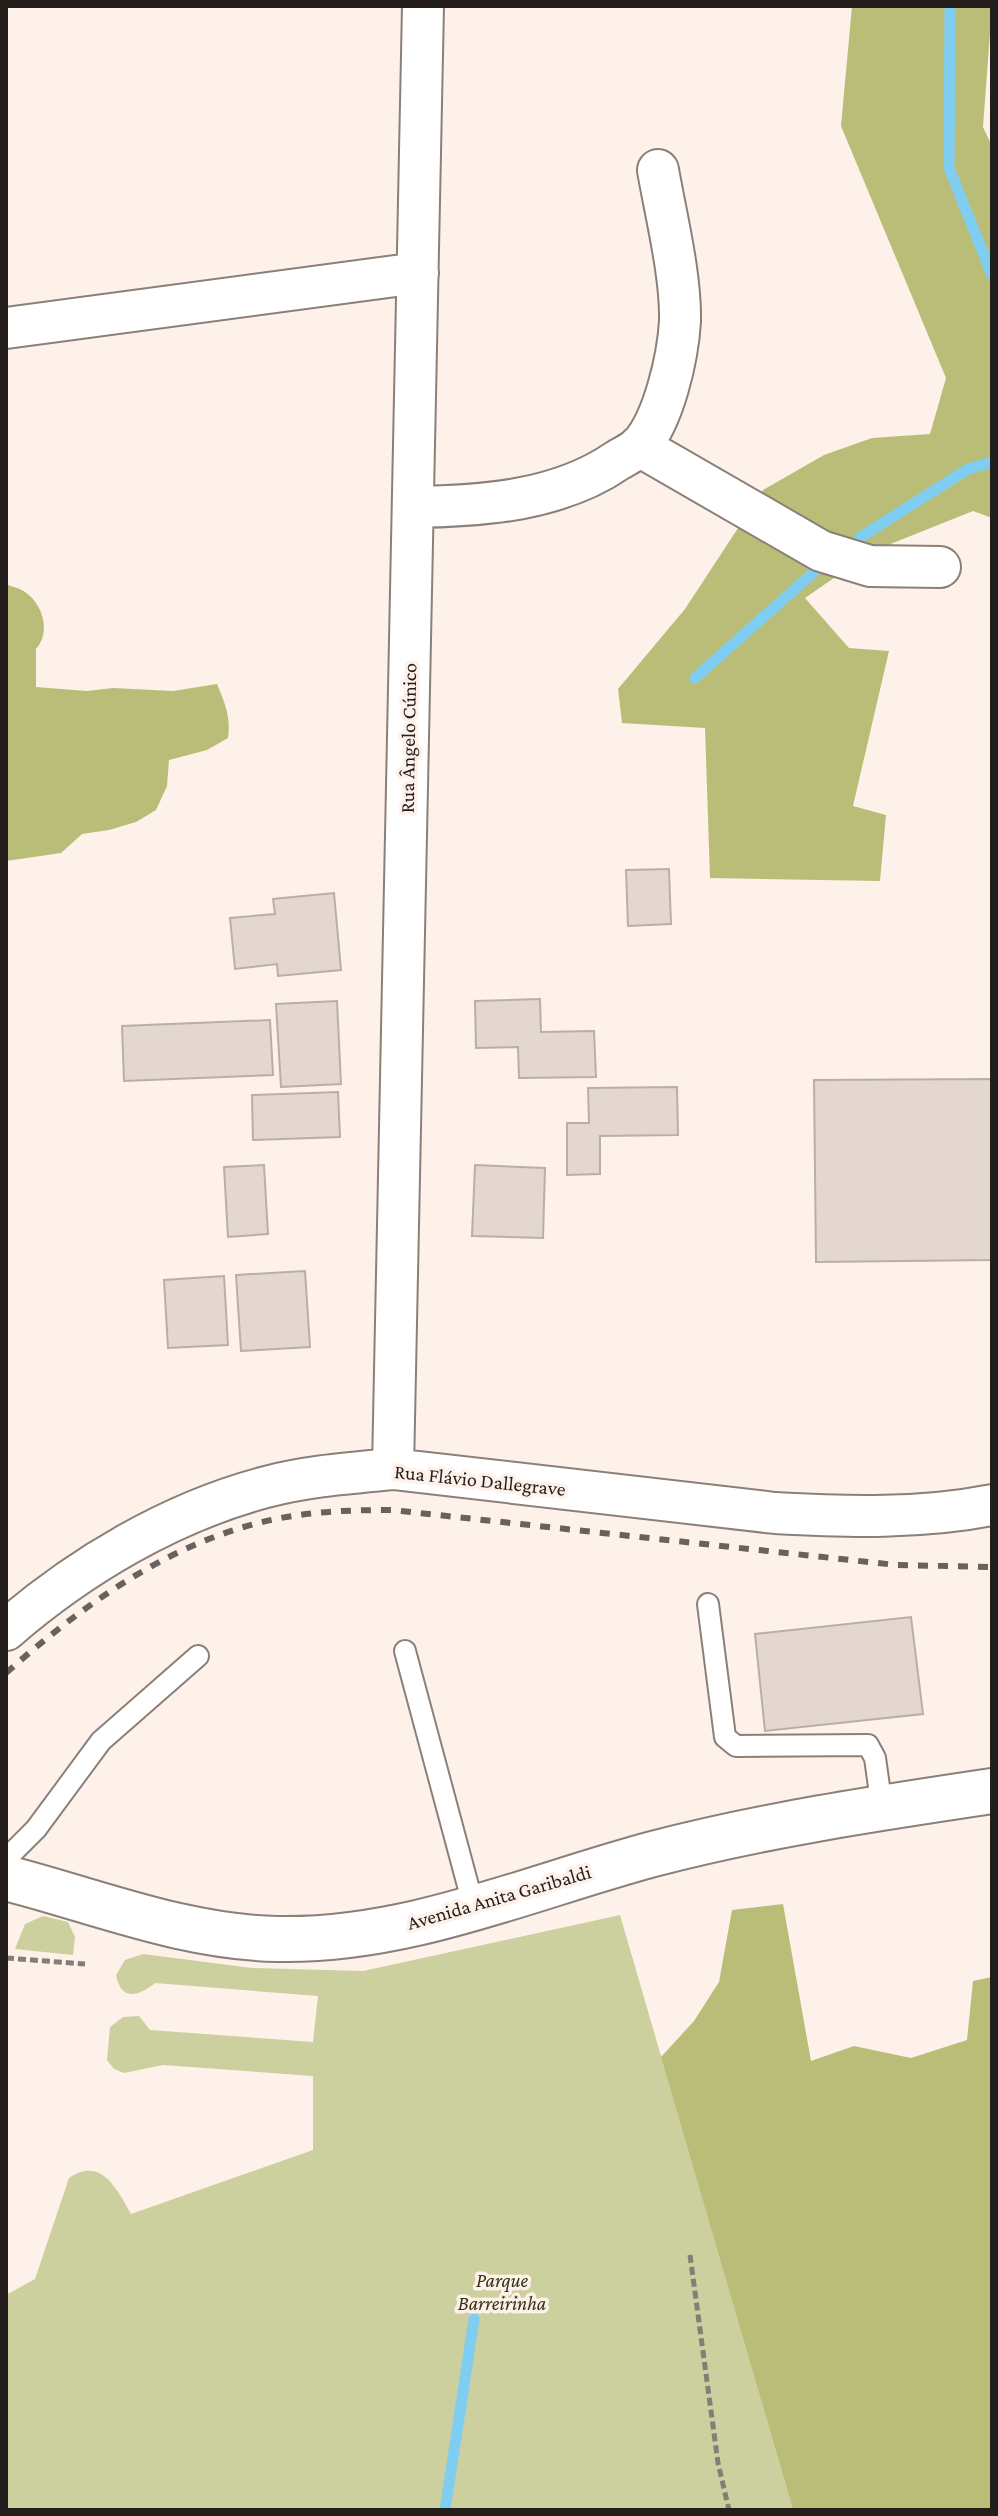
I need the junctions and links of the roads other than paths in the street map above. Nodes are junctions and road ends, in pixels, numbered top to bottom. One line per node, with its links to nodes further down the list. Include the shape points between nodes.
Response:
1 (423, 6): 3 (street, Rua Ângelo Cúnico)
2 (658, 170): 5 (street, via 680,319 663,404)
3 (418, 273): 4 (street); 6 (street, Rua Ângelo Cúnico)
4 (6, 328)
5 (639, 446): 6 (street, via 602,472 568,486 496,503); 7 (street, via 821,551 870,566)
6 (413, 507): 8 (street, Rua Ângelo Cúnico)
7 (940, 567)
8 (393, 1469): 9 (street, Rua Flávio Dallegrave, via 791,1514 908,1516); 11 (street, Rua Flávio Dallegrave, via 267,1486 202,1508 131,1543)
9 (992, 1505)
10 (708, 1604): 15 (lane, via 725,1737 736,1746 868,1745 875,1758)
11 (6, 1630)
12 (405, 1651): 18 (lane)
13 (198, 1656): 16 (lane, via 101,1741 36,1829)
14 (992, 1791): 15 (main road, Avenida Anita Garibaldi)
15 (882, 1808): 18 (main road, Avenida Anita Garibaldi, via 655,1853)
16 (6, 1859)
17 (6, 1878): 18 (main road, Avenida Anita Garibaldi, via 188,1930 276,1939 374,1931)
18 (474, 1908)

